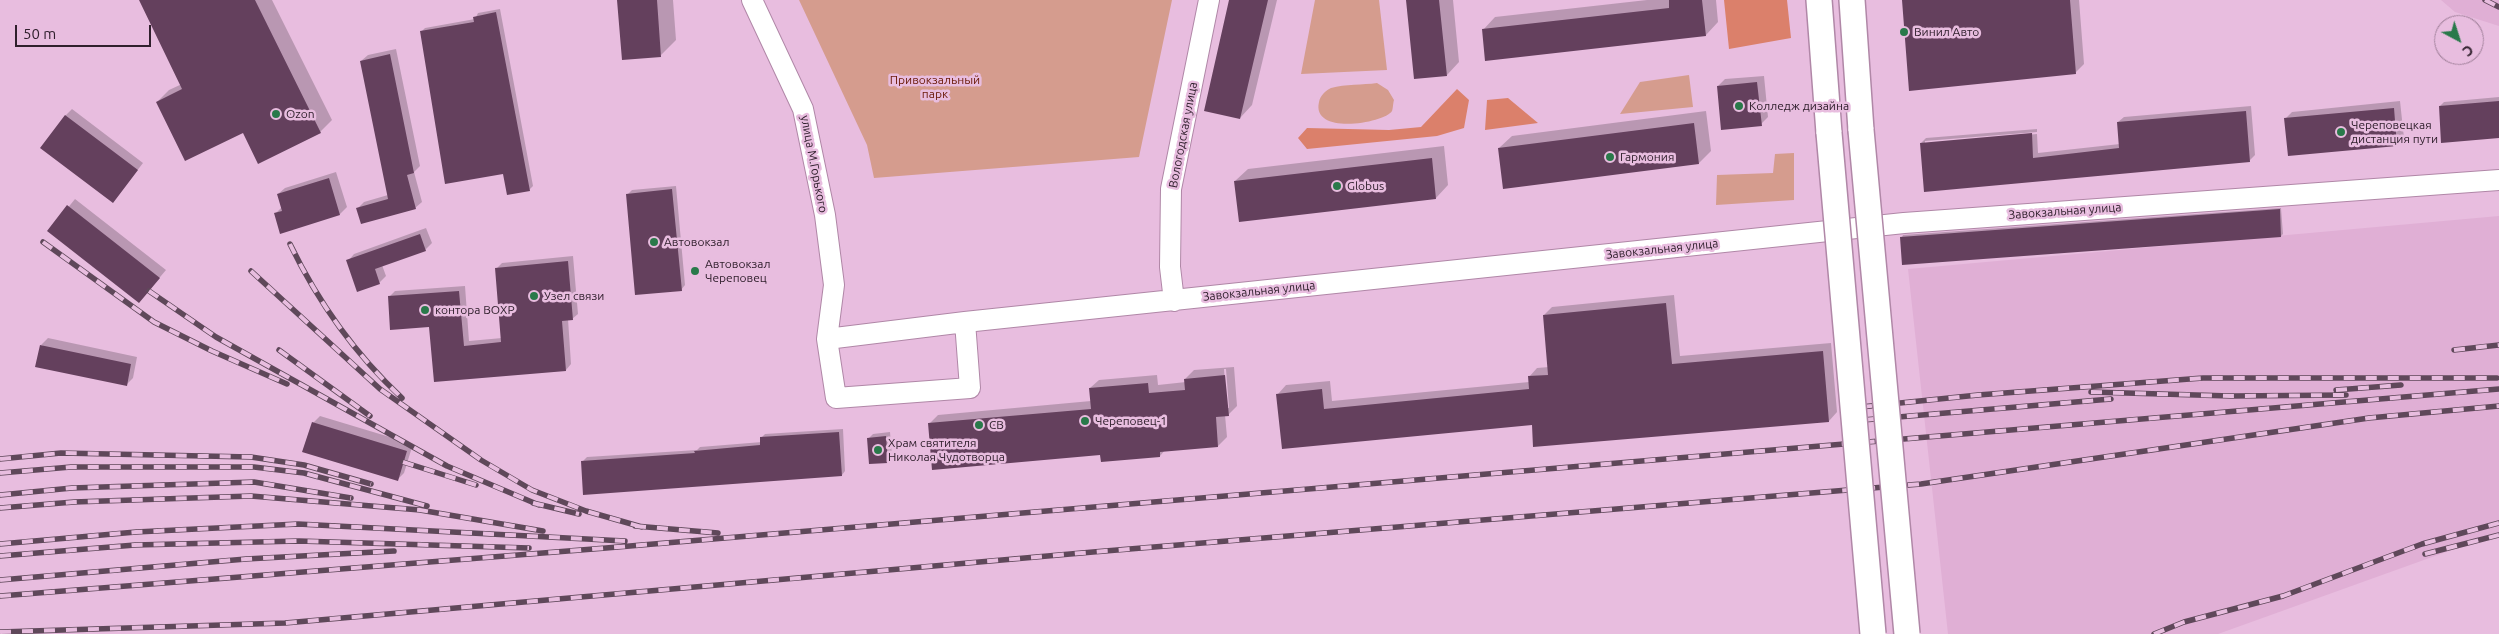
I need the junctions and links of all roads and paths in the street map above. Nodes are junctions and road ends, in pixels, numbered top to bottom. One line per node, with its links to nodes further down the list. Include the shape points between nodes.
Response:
1 (752, 0): 8 (street, улица М.Горького, via 804,109 825,215 834,285)
2 (1209, 0): 6 (street, Вологодская улица, via 1171,189 1170,267)
3 (1819, 0): 9 (main road, bridge)
4 (1852, 0): 10 (main road, bridge)
5 (2499, 180): 6 (street, Завокзальная улица, via 1904,223)
6 (1174, 301): 7 (street, Завокзальная улица)
7 (965, 322): 8 (street, Завокзальная улица); 8 (street, улица М.Горького, via 970,388 836,398)
8 (827, 338)
9 (1873, 634)
10 (1906, 634)

